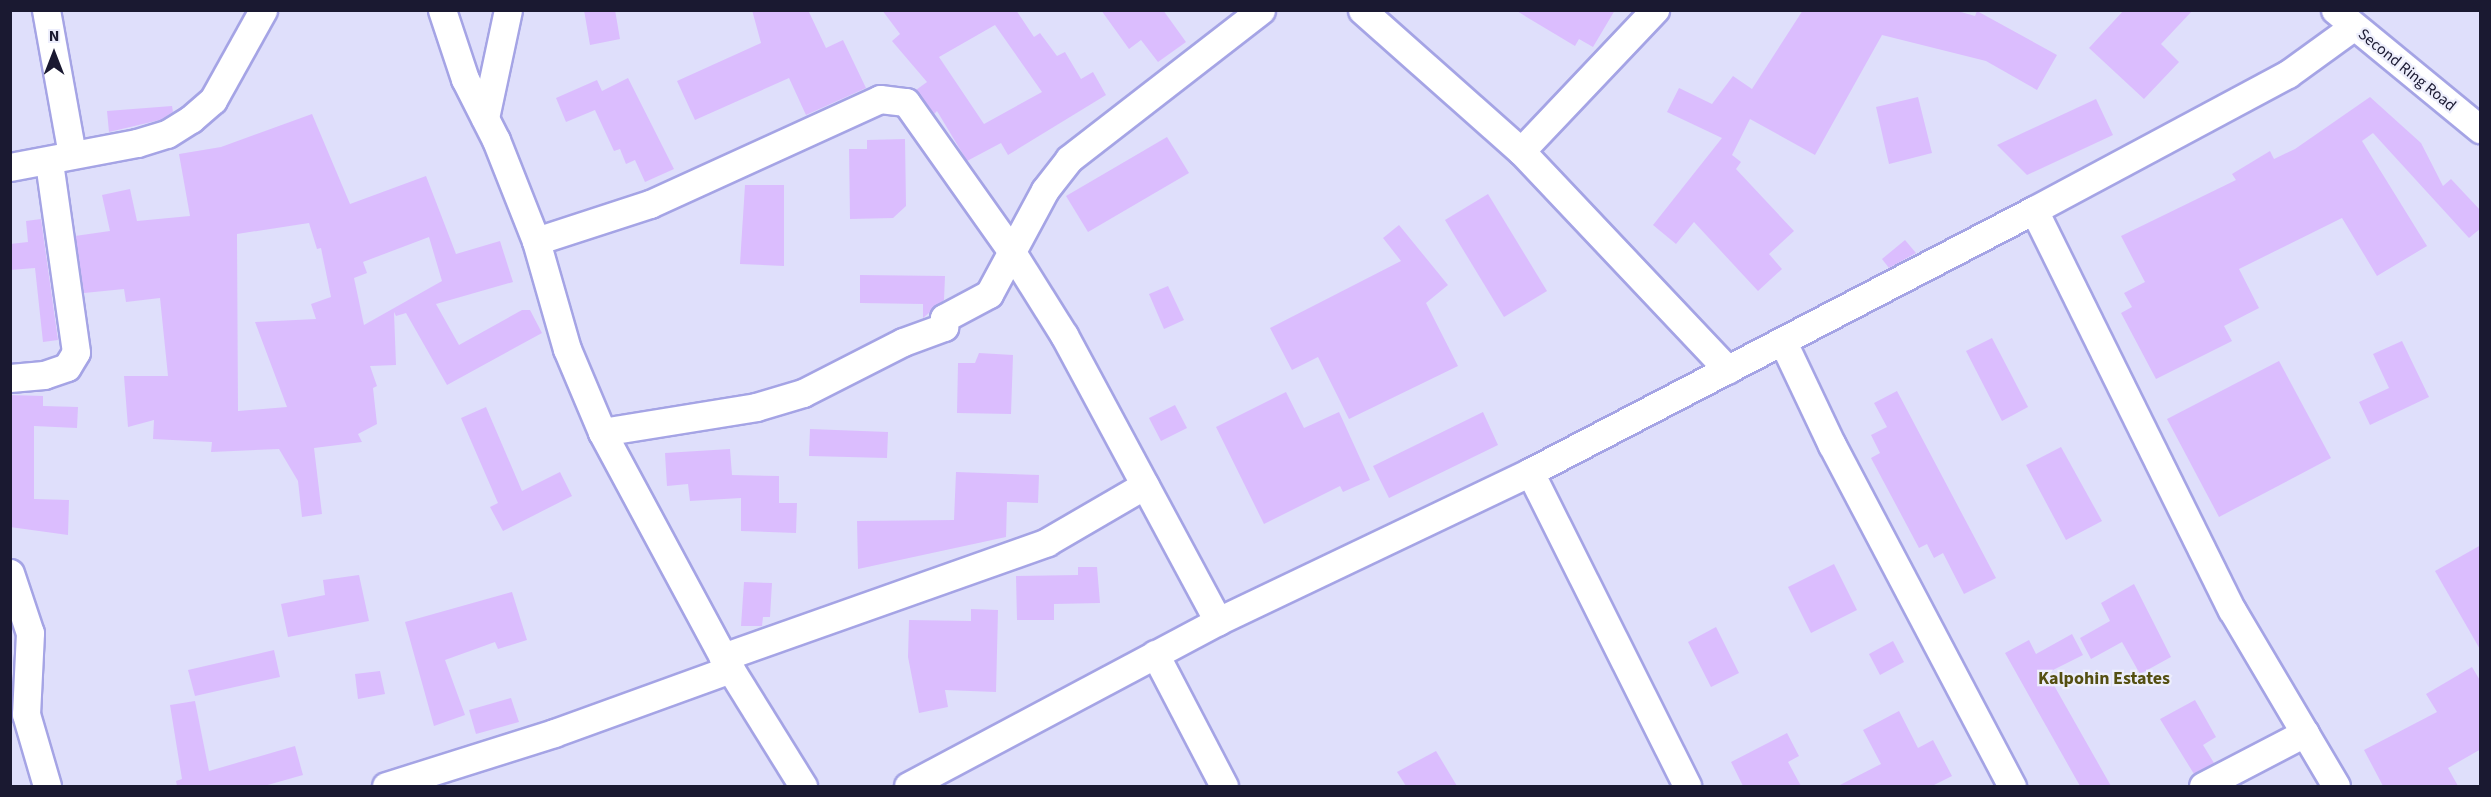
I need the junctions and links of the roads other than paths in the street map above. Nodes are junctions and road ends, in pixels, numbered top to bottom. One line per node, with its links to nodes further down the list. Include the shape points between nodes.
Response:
1 (46, 10): 12 (street)
2 (263, 10): 12 (street, via 213,100 191,119 167,134)
3 (442, 10): 9 (street, via 465,79)
4 (508, 10): 9 (street)
5 (1261, 10): 16 (street, via 1070,159)
6 (1362, 10): 11 (street)
7 (1655, 10): 11 (street)
8 (2344, 19): 10 (street, Second Ring Road); 14 (street, via 2288,74)
9 (485, 118): 15 (street)
10 (2481, 129)
11 (1521, 151): 18 (street)
12 (60, 159): 13 (street); 19 (street, via 76,352 67,367 44,375)
13 (10, 167)
14 (2034, 210): 17 (street); 29 (street, via 2232,610)
15 (536, 241): 16 (street, via 650,204 880,99 894,97 906,102); 20 (street, via 567,349)
16 (1010, 249): 20 (street, via 989,294 944,318 944,327 903,342 849,372 756,407); 22 (street, via 1064,335)
17 (1783, 342): 18 (street); 36 (street)
18 (1728, 370): 21 (street)
19 (10, 378)
20 (602, 432): 26 (street)
21 (1530, 471): 24 (street); 35 (street)
22 (1145, 485): 24 (street); 26 (street, via 1047,542)
23 (10, 573): 27 (street, via 30,633)
24 (1218, 621): 25 (street)
25 (1155, 654): 33 (street); 34 (street)
26 (727, 663): 31 (street, via 554,733); 32 (street)
27 (30, 664): 28 (street); 30 (street, via 26,714)
28 (10, 689)
29 (2305, 733): 37 (street); 38 (street)
30 (47, 786)
31 (386, 786)
32 (803, 786)
33 (908, 786)
34 (1224, 786)
35 (1687, 786)
36 (2012, 786)
37 (2204, 786)
38 (2336, 786)

